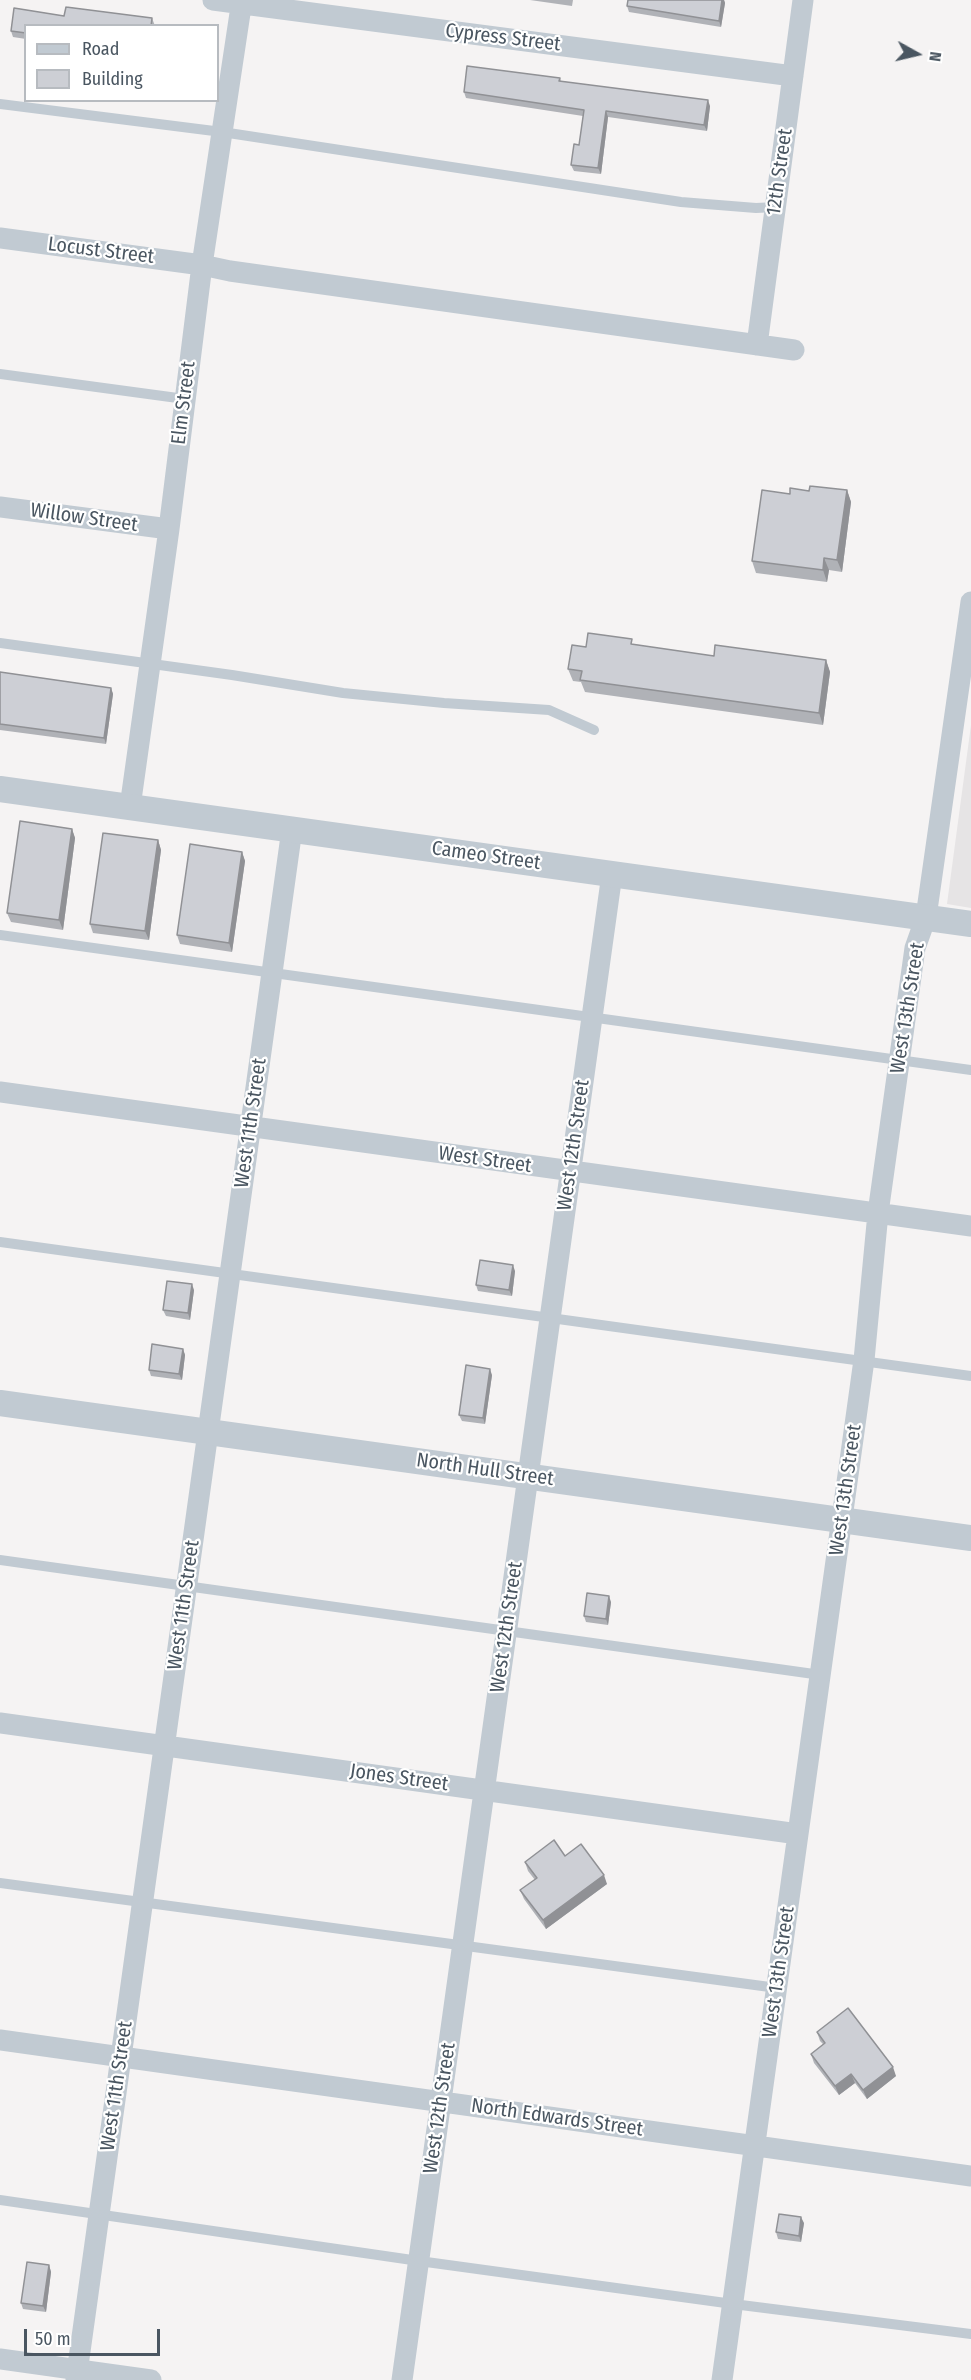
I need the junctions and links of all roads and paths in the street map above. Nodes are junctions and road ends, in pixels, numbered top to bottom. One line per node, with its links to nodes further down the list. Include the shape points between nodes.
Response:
1 (213, 0): 3 (street, Cypress Street)
2 (803, 0): 4 (street, 12th Street)
3 (242, 2): 4 (street, Cypress Street); 6 (street, Elm Street)
4 (794, 76): 7 (street, 12th Street)
5 (0, 104): 6 (lane)
6 (222, 132): 7 (lane, via 681,202); 9 (street, Elm Street)
7 (776, 207): 10 (street, 12th Street)
8 (0, 238): 9 (street, Locust Street)
9 (202, 265): 10 (street, Locust Street); 13 (street, Elm Street)
10 (757, 345): 11 (street, Locust Street)
11 (794, 350)
12 (0, 374): 13 (lane)
13 (185, 399): 15 (street, Elm Street)
14 (0, 507): 15 (street, Willow Street)
15 (169, 529): 19 (street, Elm Street)
16 (971, 602): 17 (street, West 13th Street)
17 (968, 630): 25 (street, West 13th Street)
18 (0, 643): 19 (lane)
19 (150, 665): 20 (lane, via 343,693 549,710); 22 (street, Elm Street)
20 (594, 730)
21 (0, 789): 22 (street, Cameo Street)
22 (130, 807): 23 (street, Cameo Street)
23 (292, 829): 24 (street, Cameo Street); 28 (street, West 11th Street)
24 (612, 874): 25 (street, Cameo Street); 29 (street, West 12th Street)
25 (926, 918): 26 (street, Cameo Street); 30 (street, West 13th Street, via 915,948)
26 (971, 924)
27 (0, 935): 28 (lane)
28 (272, 974): 29 (lane); 33 (street, West 11th Street)
29 (591, 1019): 30 (lane); 34 (street, West 12th Street)
30 (899, 1060): 31 (lane); 35 (street, West 13th Street)
31 (971, 1070)
32 (0, 1092): 33 (street, West Street)
33 (250, 1127): 34 (street, West Street); 38 (street, West 11th Street)
34 (570, 1172): 35 (street, West Street); 39 (street, West 12th Street)
35 (878, 1213): 36 (street, West Street); 40 (street, West 13th Street)
36 (971, 1226)
37 (0, 1242): 38 (lane)
38 (230, 1274): 39 (lane); 43 (street, West 11th Street)
39 (550, 1318): 40 (lane); 44 (street, West 12th Street)
40 (864, 1360): 41 (lane); 45 (street, West 13th Street)
41 (971, 1376)
42 (0, 1403): 43 (street, North Hull Street)
43 (208, 1432): 44 (street, North Hull Street); 48 (street, West 11th Street)
44 (528, 1476): 45 (street, North Hull Street); 49 (street, West 12th Street)
45 (842, 1520): 46 (street, North Hull Street); 50 (street, West 13th Street)
46 (971, 1538)
47 (0, 1560): 48 (lane)
48 (187, 1586): 49 (lane); 52 (street, West 11th Street)
49 (506, 1630): 50 (lane); 53 (street, West 12th Street)
50 (820, 1675): 54 (street, West 13th Street)
51 (0, 1723): 52 (street, Jones Street)
52 (165, 1746): 53 (street, Jones Street); 56 (street, West 11th Street)
53 (484, 1790): 54 (street, Jones Street); 57 (street, West 12th Street)
54 (798, 1834): 58 (street, West 13th Street)
55 (0, 1883): 56 (lane)
56 (142, 1902): 57 (lane); 60 (street, West 11th Street)
57 (462, 1946): 58 (lane); 61 (street, West 12th Street)
58 (777, 1988): 62 (street, West 13th Street)
59 (0, 2040): 60 (street, North Edwards Street)
60 (121, 2057): 61 (street, North Edwards Street); 65 (street, West 11th Street)
61 (441, 2102): 62 (street, North Edwards Street); 66 (street, West 12th Street)
62 (755, 2145): 63 (street, North Edwards Street); 67 (street, West 13th Street)
63 (971, 2176)
64 (0, 2200): 65 (lane)
65 (99, 2214): 66 (lane); 70 (street, West 11th Street)
66 (419, 2261): 67 (lane); 72 (street, West 12th Street)
67 (733, 2304): 68 (lane); 73 (street, West 13th Street)
68 (971, 2334)
69 (0, 2359): 70 (street)
70 (77, 2375): 71 (street)
71 (151, 2380)
72 (402, 2380)
73 (722, 2380)

